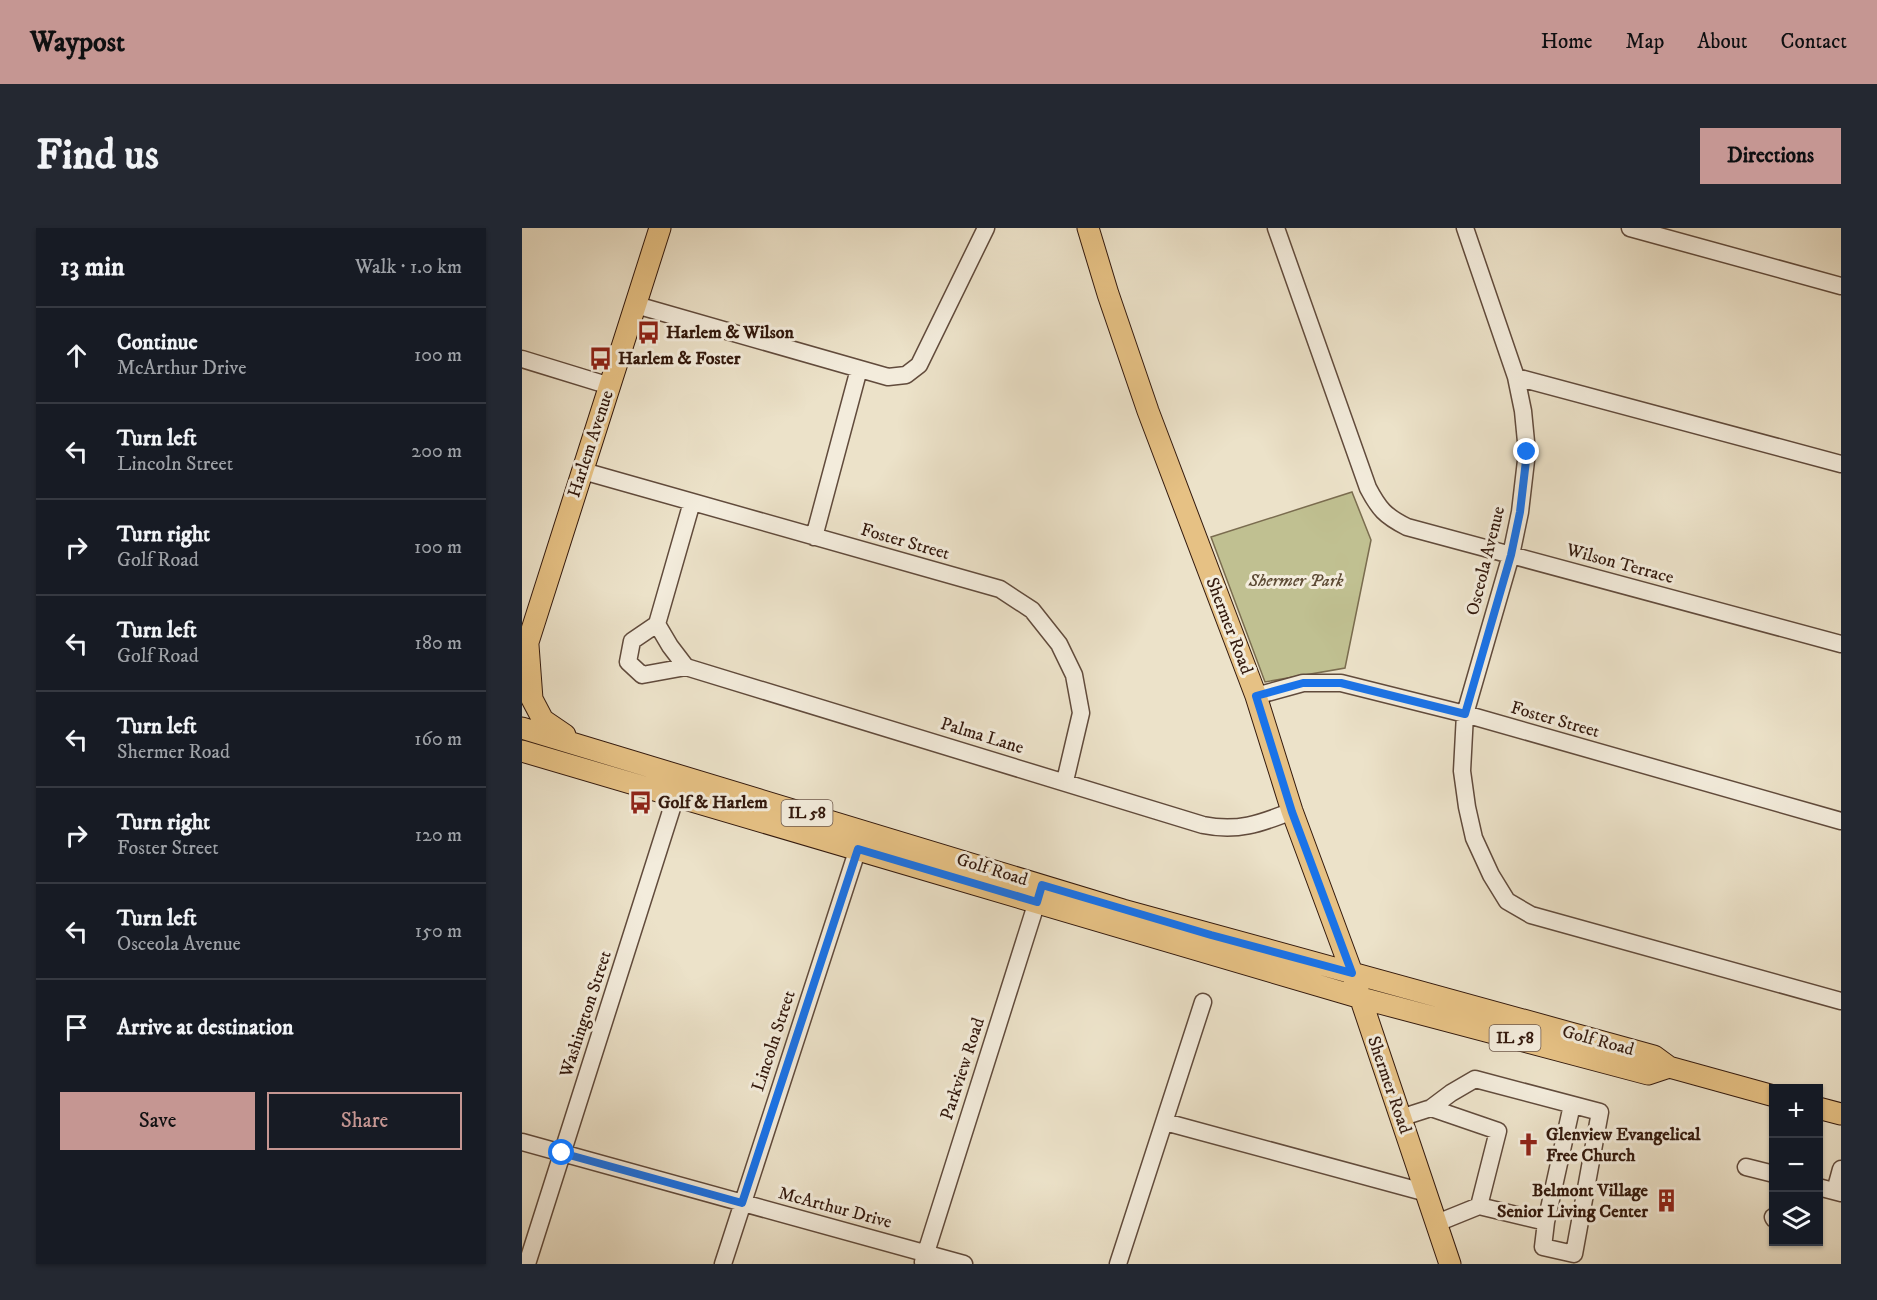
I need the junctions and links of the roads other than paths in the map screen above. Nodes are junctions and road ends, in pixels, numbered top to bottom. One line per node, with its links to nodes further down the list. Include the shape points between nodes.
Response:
1 (660, 228): 8 (main road, Harlem Avenue)
2 (986, 228): 10 (street, via 920,365 906,375 888,377)
3 (1088, 228): 22 (main road, Shermer Road, via 1148,411)
4 (1276, 228): 17 (street, Wilson Terrace, via 1377,505 1389,518 1407,527)
5 (1465, 228): 11 (street, Osceola Avenue)
6 (1630, 228): 7 (street)
7 (1841, 286)
8 (636, 305): 10 (street); 12 (main road, Harlem Avenue)
9 (522, 359): 12 (street)
10 (858, 369): 16 (street)
11 (1516, 377): 13 (street); 17 (street, Osceola Avenue, via 1527,452)
12 (610, 386): 14 (main road, Harlem Avenue)
13 (1841, 464)
14 (583, 471): 15 (street, Foster Street); 20 (main road, Harlem Avenue)
15 (693, 502): 16 (street, Foster Street); 18 (street)
16 (814, 537): 29 (street, Foster Street, via 1000,589 1032,610 1059,644 1074,675 1081,713)
17 (1511, 555): 19 (street, Wilson Terrace); 23 (street, Osceola Avenue)
18 (657, 624): 21 (street); 21 (street, via 632,641 628,662 642,675)
19 (1841, 644)
20 (523, 649): 25 (main road, via 532,699 543,720)
21 (686, 667): 29 (street, Palma Lane)
22 (1256, 696): 23 (street, Foster Street, via 1303,683 1341,683); 31 (main road, Shermer Road)
23 (1465, 714): 32 (street, Foster Street); 37 (street, Osceola Avenue, via 1462,771 1467,807 1474,838 1507,901 1531,915)
24 (522, 728): 25 (main road, Golf Road / IL 58)
25 (580, 746): 30 (main road, Golf Road / IL 58)
26 (522, 751): 27 (main road, Golf Road / IL 58)
27 (551, 760): 28 (main road); 30 (main road, Golf Road / IL 58)
28 (522, 769)
29 (1065, 781): 31 (street, Palma Lane, via 1221,829 1239,828)
30 (679, 787): 33 (main road, Golf Road / IL 58); 48 (street, Washington Street)
31 (1292, 812): 35 (main road, Shermer Road)
32 (1841, 821)
33 (861, 839): 34 (main road, Golf Road / IL 58); 54 (street, Lincoln Street)
34 (1039, 894): 35 (main road, Golf Road / IL 58); 36 (main road, Golf Road / IL 58); 58 (street, Parkview Road)
35 (1352, 973): 36 (main road, Shermer Road); 39 (main road, Golf Road / IL 58, via 1654,1056)
36 (1361, 998): 39 (main road, Golf Road / IL 58, via 1648,1074); 45 (main road, Shermer Road)
37 (1841, 1001)
38 (1203, 1002): 46 (street)
39 (1669, 1067): 40 (main road, Golf Road / IL 58)
40 (1769, 1095)
41 (1572, 1105): 42 (street, via 1476,1079); 56 (street); 56 (street, via 1600,1112 1574,1254 1543,1247)
42 (1431, 1108): 45 (street); 55 (street, via 1498,1131)
43 (1823, 1109): 44 (main road)
44 (1841, 1114)
45 (1400, 1118): 53 (main road, Shermer Road)
46 (1165, 1122): 53 (street); 62 (street)
47 (522, 1142): 48 (street, McArthur Drive)
48 (562, 1153): 54 (street, McArthur Drive); 59 (street, Washington Street)
49 (1746, 1167): 51 (street)
50 (1841, 1169): 52 (street)
51 (1769, 1173)
52 (1826, 1189)
53 (1427, 1194): 57 (main road, Shermer Road)
54 (742, 1203): 58 (street, McArthur Drive); 60 (street, Lincoln Street)
55 (1479, 1206): 56 (street); 57 (street)
56 (1546, 1222)
57 (1437, 1223): 63 (main road, Shermer Road)
58 (924, 1259): 61 (street, McArthur Drive)
59 (527, 1264)
60 (723, 1264)
61 (964, 1264)
62 (1119, 1264)
63 (1450, 1264)

